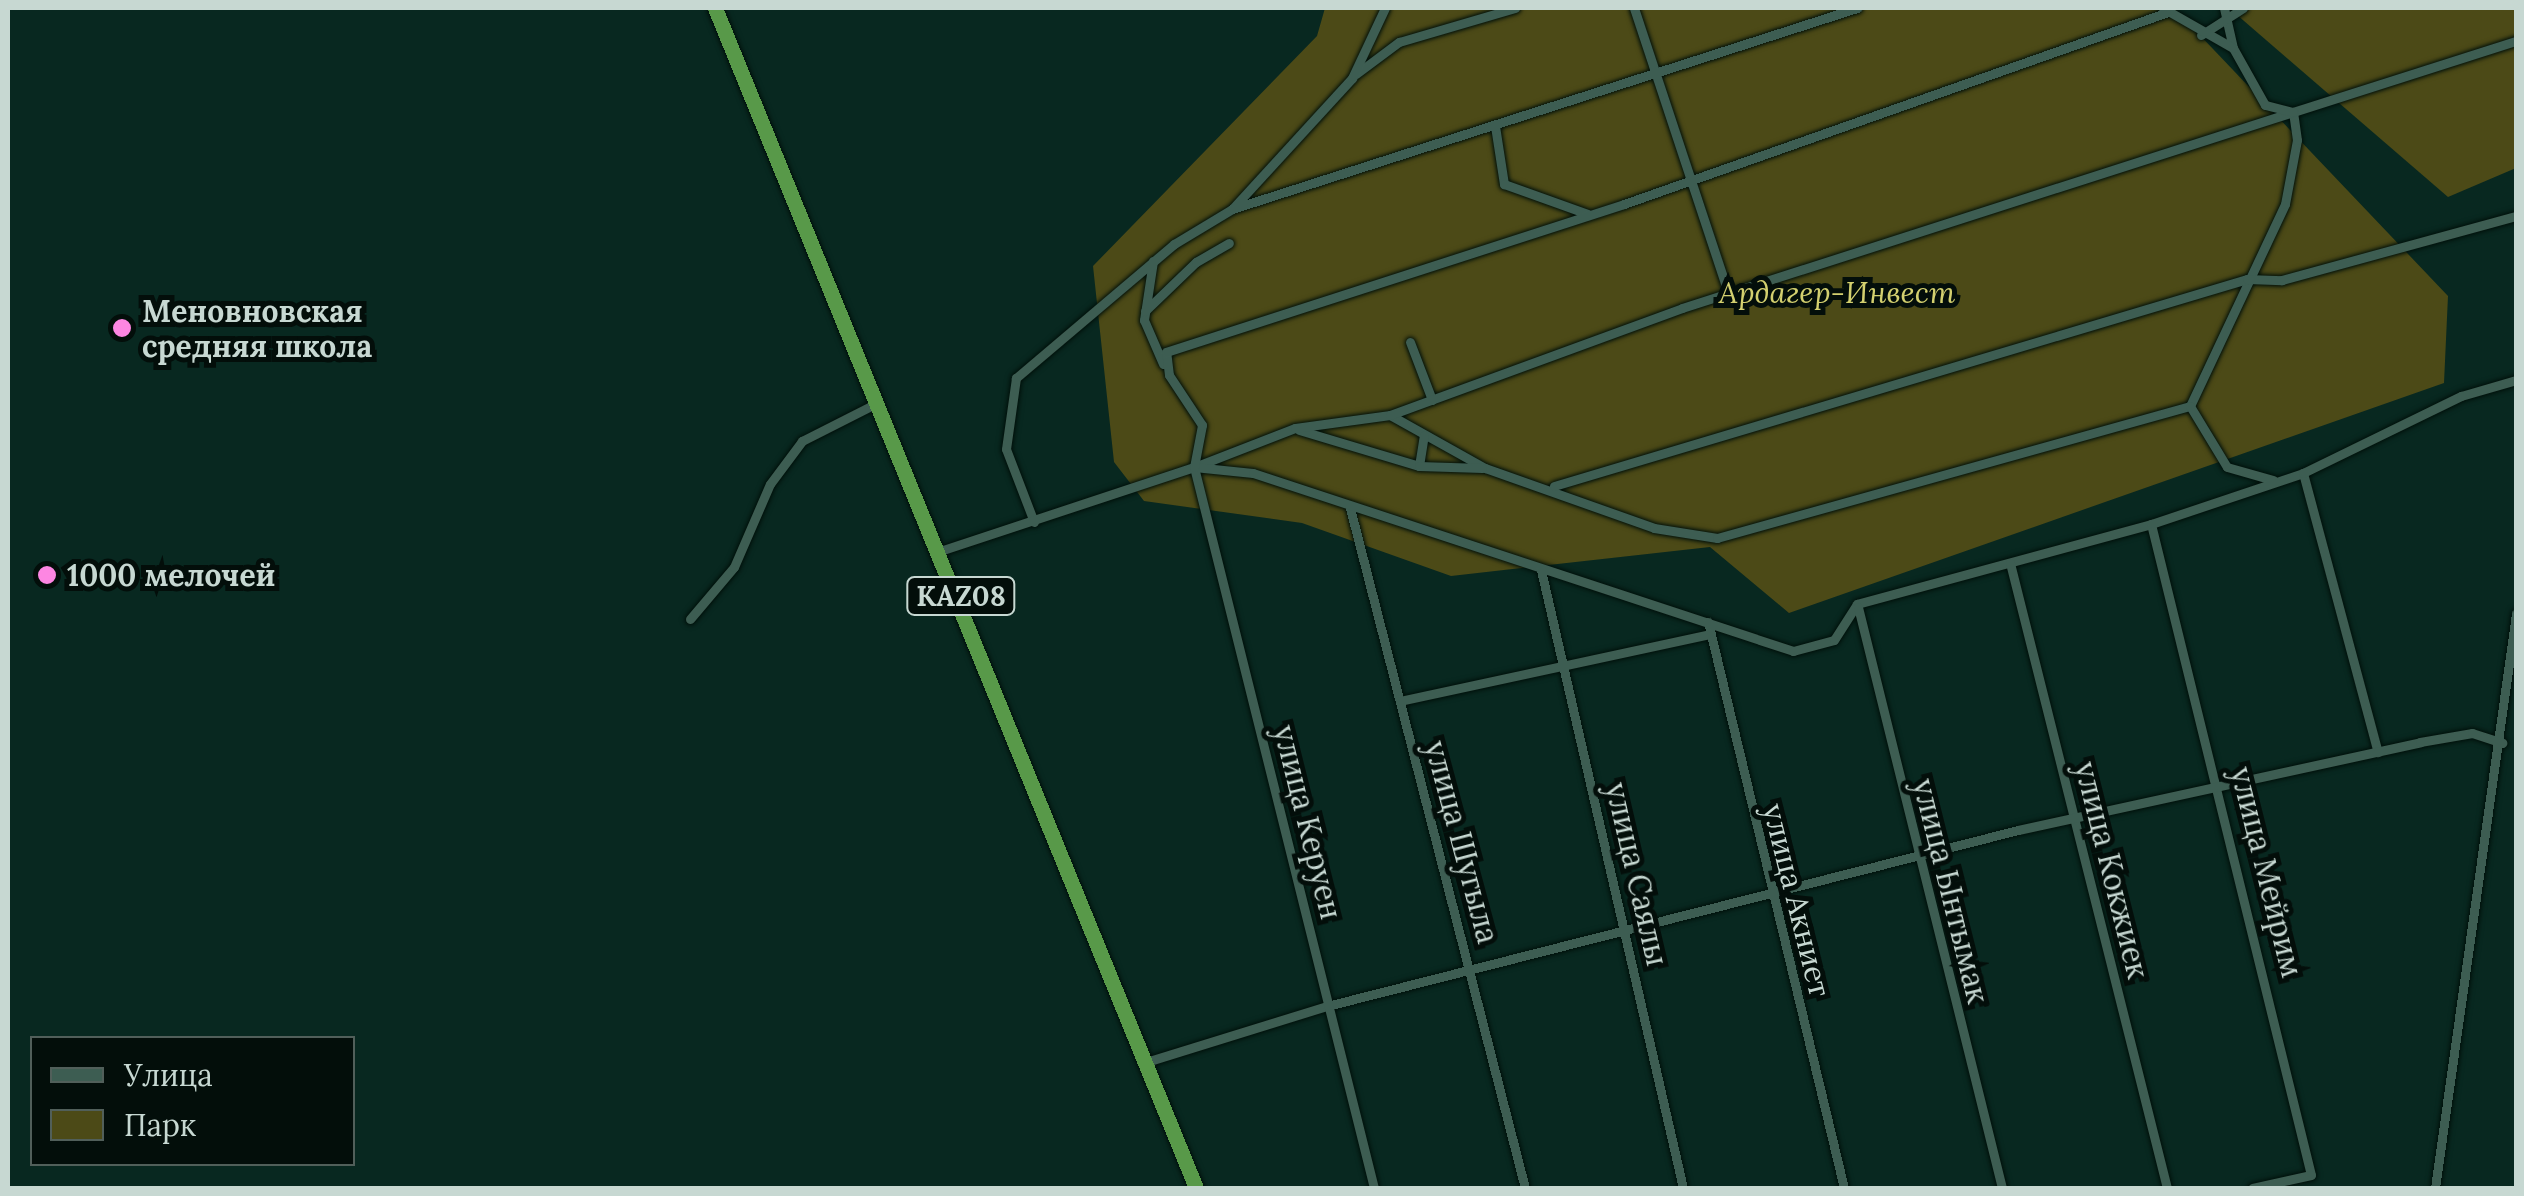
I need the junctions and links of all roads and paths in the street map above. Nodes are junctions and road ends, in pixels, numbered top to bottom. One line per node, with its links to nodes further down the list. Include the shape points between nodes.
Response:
1 (715, 8): 29 (highway, KAZ08)
2 (1384, 8): 12 (street)
3 (1515, 8): 12 (street, via 1399,42)
4 (1634, 8): 13 (street)
5 (1857, 8): 13 (street)
6 (2244, 8): 8 (street)
7 (2165, 10): 9 (street); 16 (street)
8 (2225, 13): 9 (street); 11 (street)
9 (2201, 35): 11 (street)
10 (2516, 40): 14 (street)
11 (2233, 48): 14 (street, via 2265,105)
12 (1354, 75): 17 (street)
13 (1654, 75): 15 (street); 16 (street)
14 (2292, 112): 22 (street, via 2298,140 2285,204); 23 (street)
15 (1495, 126): 17 (street); 18 (street, via 1504,184)
16 (1688, 179): 18 (street); 23 (street)
17 (1232, 209): 21 (street)
18 (1591, 214): 26 (street, via 1172,347)
19 (2516, 216): 22 (street, via 2282,280)
20 (1229, 244): 24 (street, via 1196,262)
21 (1154, 259): 24 (street); 41 (street, via 1016,378 1006,449)
22 (2247, 280): 30 (street); 39 (street)
23 (1729, 294): 28 (street)
24 (1146, 311): 26 (street, улица Керуен)
25 (1410, 342): 28 (street)
26 (1166, 367): 35 (street, улица Керуен, via 1197,406)
27 (2516, 380): 37 (street, via 2461,396)
28 (1432, 400): 31 (street)
29 (882, 401): 43 (highway, KAZ08); 48 (street, via 802,441 770,484 734,567)
30 (2190, 406): 38 (street, via 2226,467); 39 (street, via 1948,470 1751,536 1654,528)
31 (1390, 415): 32 (street); 33 (street)
32 (1295, 428): 34 (street); 35 (street)
33 (1424, 435): 34 (street); 36 (street)
34 (1419, 466): 36 (street)
35 (1194, 467): 40 (street, via 1253,472); 41 (street); 61 (street, улица Керуен)
36 (1485, 468): 39 (street)
37 (2303, 473): 38 (street); 54 (street)
38 (2275, 480): 42 (street)
39 (1554, 486)
40 (1350, 508): 45 (street); 52 (street, улица Шугыла)
41 (1034, 522): 43 (street)
42 (2152, 524): 44 (street); 55 (street, улица Мейрим)
43 (943, 550): 62 (highway, KAZ08)
44 (2010, 562): 46 (street); 56 (street, улица Кокжиек)
45 (1541, 570): 49 (street); 51 (street, улица Саялы)
46 (1857, 604): 49 (street, via 1834,640 1793,651); 57 (street, улица Ынтымак)
47 (2516, 614): 53 (street)
48 (690, 619)
49 (1708, 622): 50 (street, улица Акниет)
50 (1710, 634): 51 (street); 58 (street, улица Акниет)
51 (1563, 660): 52 (street); 59 (street, улица Саялы)
52 (1400, 701): 60 (street, улица Шугыла)
53 (2502, 744): 54 (street, via 2472,733); 71 (street)
54 (2378, 751): 55 (street)
55 (2220, 786): 56 (street); 70 (street, улица Мейрим, via 2311,1175)
56 (2074, 820): 57 (street); 69 (street, улица Кокжиек)
57 (1915, 856): 58 (street); 68 (street, улица Ынтымак)
58 (1771, 896): 59 (street); 67 (street, улица Акниет)
59 (1625, 935): 60 (street); 66 (street, улица Саялы)
60 (1471, 975): 61 (street); 65 (street, улица Шугыла)
61 (1327, 1006): 62 (street); 64 (street, улица Керуен)
62 (1146, 1062): 63 (highway, KAZ08)
63 (1196, 1188)
64 (1374, 1188)
65 (1526, 1188)
66 (1683, 1188)
67 (1844, 1188)
68 (2002, 1188)
69 (2167, 1188)
70 (2252, 1188)
71 (2435, 1188)

